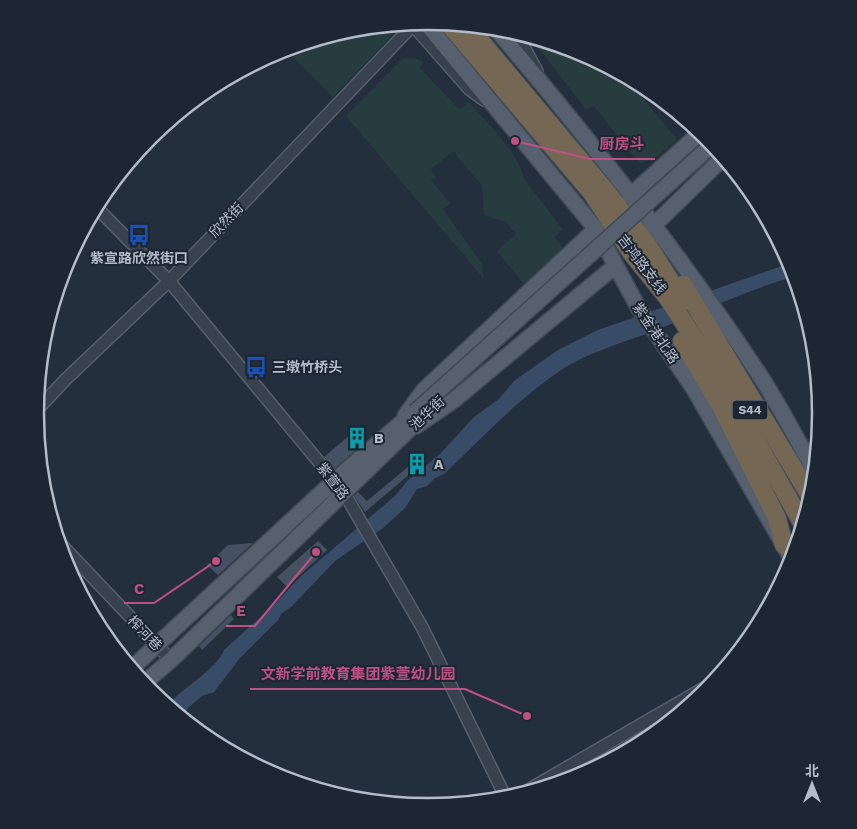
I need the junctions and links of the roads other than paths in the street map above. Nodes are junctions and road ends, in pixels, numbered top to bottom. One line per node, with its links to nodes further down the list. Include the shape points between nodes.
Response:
1 (423, 30): 17 (main road, 紫金港北路, via 504,115)
2 (409, 31): 20 (street, 欣然街)
3 (455, 31): 18 (highway, 吉鸿路支线 / S44)
4 (473, 33): 18 (highway, 吉鸿路支线 / S44, via 580,160)
5 (502, 37): 7 (main road)
6 (518, 41): 7 (street)
7 (546, 88): 14 (main road)
8 (695, 138): 11 (main road)
9 (707, 150): 24 (main road, 池华街, bridge)
10 (710, 153): 24 (main road, 池华街)
11 (674, 156): 13 (main road, via 669,171 676,184 689,186); 14 (main road)
12 (719, 162): 13 (main road)
13 (701, 179): 16 (main road)
14 (630, 196): 16 (main road)
15 (102, 213): 20 (street, 紫萱路)
16 (654, 226): 21 (main road)
17 (596, 229): 19 (main road, 紫金港北路); 25 (main road, via 424,390)
18 (639, 248): 21 (highway, 吉鸿路支线 / S44)
19 (616, 266): 25 (main road, via 454,400); 30 (main road, 紫金港北路, via 638,307 694,389)
20 (169, 280): 23 (street, 欣然街); 27 (street, 紫萱路)
21 (677, 294): 22 (highway, 吉鸿路支线 / S44); 22 (main road)
22 (699, 327): 26 (main road, via 760,376); 28 (highway, 吉鸿路支线 / S44, via 735,382); 30 (highway, via 720,404 777,518)
23 (44, 402)
24 (419, 414): 25 (main road, 池华街)
25 (400, 431): 27 (main road, 池华街)
26 (810, 463)
27 (339, 486): 33 (main road, 池华街); 34 (main road, 池华街); 39 (street, 紫萱路, via 422,626)
28 (799, 496): 29 (highway, 吉鸿路支线 / S44)
29 (801, 509)
30 (784, 546): 31 (main road, 紫金港北路)
31 (788, 552)
32 (70, 553): 33 (street, 榨河巷)
33 (158, 646): 34 (street, 榨河巷); 35 (main road, 池华街)
34 (171, 660): 36 (main road, 池华街)
35 (136, 665)
36 (149, 678)
37 (690, 696): 38 (street)
38 (542, 782)
39 (503, 792)

